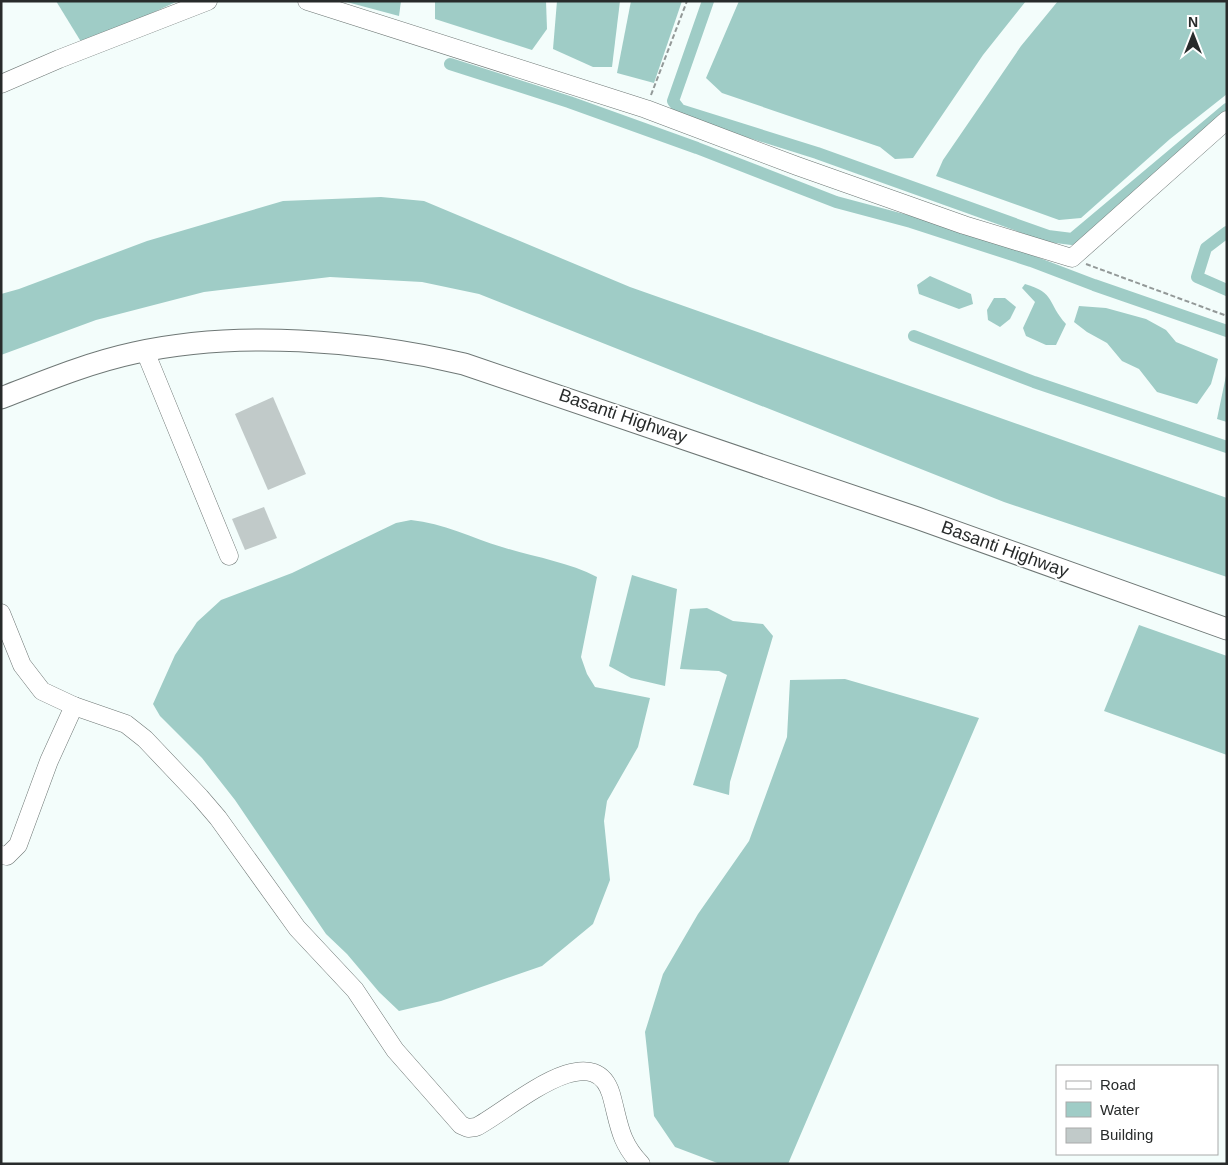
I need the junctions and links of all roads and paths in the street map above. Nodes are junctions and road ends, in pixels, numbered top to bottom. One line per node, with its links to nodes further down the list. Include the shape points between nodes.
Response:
1 (208, 1): 4 (street)
2 (307, 1): 5 (street)
3 (687, 1): 5 (path)
4 (1, 84)
5 (646, 109): 7 (street, via 964,225)
6 (1227, 120): 7 (street)
7 (1072, 258): 8 (path)
8 (1227, 316)
9 (145, 351): 10 (main road, Basanti Highway, via 86,366); 11 (street); 13 (main road, Basanti Highway, via 208,342 290,342 384,349 464,364 917,518)
10 (1, 398)
11 (230, 556)
12 (1, 613): 14 (street, via 30,678 42,690)
13 (1227, 628)
14 (74, 706): 15 (street, via 18,845 7,856); 16 (street, via 126,724 136,731 200,797 297,928 355,990 395,1050 461,1125 476,1127 553,1079 586,1071 597,1074 608,1086 624,1142)
15 (1, 855)
16 (641, 1164)

